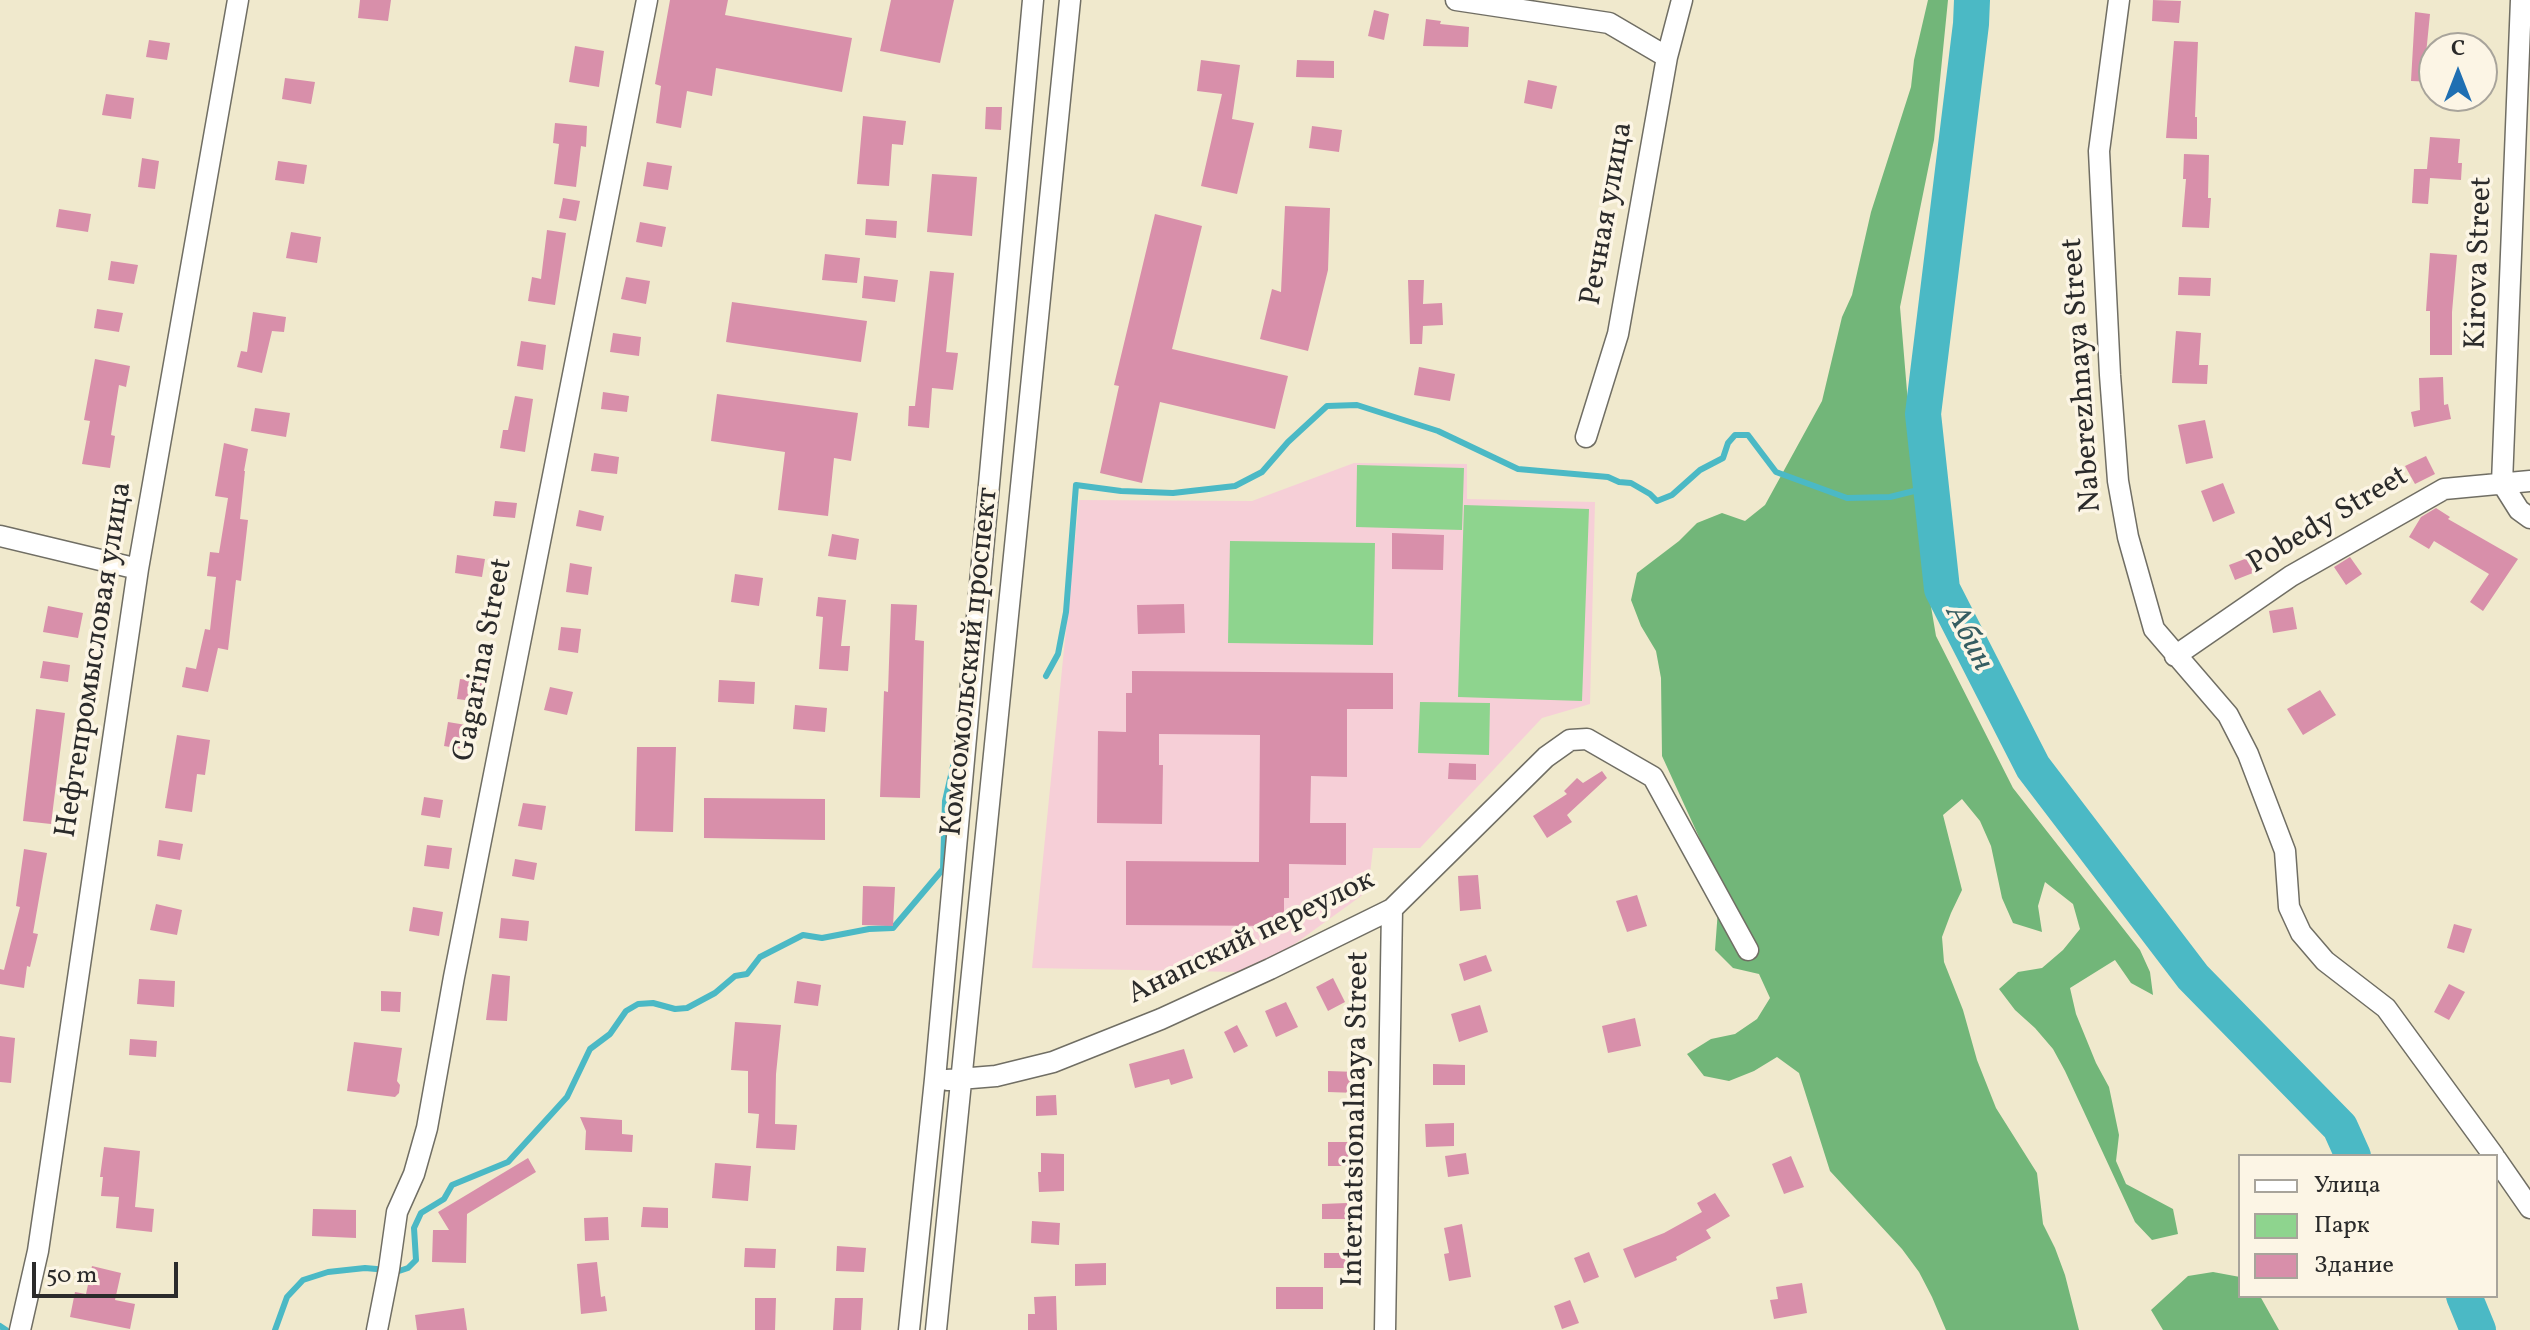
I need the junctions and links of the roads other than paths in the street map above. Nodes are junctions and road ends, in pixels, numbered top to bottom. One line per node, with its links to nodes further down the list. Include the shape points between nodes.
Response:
1 (238, 0): 15 (street, Нефтепромысловая улица)
2 (647, 0): 25 (street, Gagarina Street, via 427,1128 397,1212)
3 (1033, 0): 19 (street, Комсомольский проспект)
4 (1070, 0): 20 (street, Комсомольский проспект)
5 (1456, 0): 9 (street, via 1609,23)
6 (1682, 0): 9 (street, Речная улица)
7 (2119, 0): 16 (street, Naberezhnaya Street, via 2099,151 2118,481 2154,629)
8 (2521, 0): 12 (street, Kirova Street)
9 (1667, 57): 10 (street, Речная улица, via 1618,334)
10 (1586, 437)
11 (2530, 481): 12 (street, Pobedy Street)
12 (2502, 483): 13 (street); 16 (street, Pobedy Street, via 2444,489 2291,576)
13 (2530, 518)
14 (0, 536): 15 (street)
15 (138, 569): 24 (street, Нефтепромысловая улица, via 38,1251)
16 (2175, 656): 21 (street, Naberezhnaya Street, via 2228,715 2248,754 2285,851 2289,907 2301,933 2325,961 2386,1008)
17 (1392, 909): 18 (street, Анапский переулок, via 1546,757 1570,740 1587,739 1653,777); 20 (street, Анапский переулок, via 1120,1036 1053,1062); 28 (street, Internatsionalnaya Street)
18 (1748, 950)
19 (935, 1079): 20 (street, Анапский переулок); 26 (street, Комсомольский проспект)
20 (960, 1081): 27 (street, Комсомольский проспект)
21 (2492, 1154)
22 (2498, 1162): 23 (street, Naberezhnaya Street)
23 (2530, 1208)
24 (20, 1330)
25 (377, 1330)
26 (909, 1330)
27 (936, 1330)
28 (1385, 1330)

